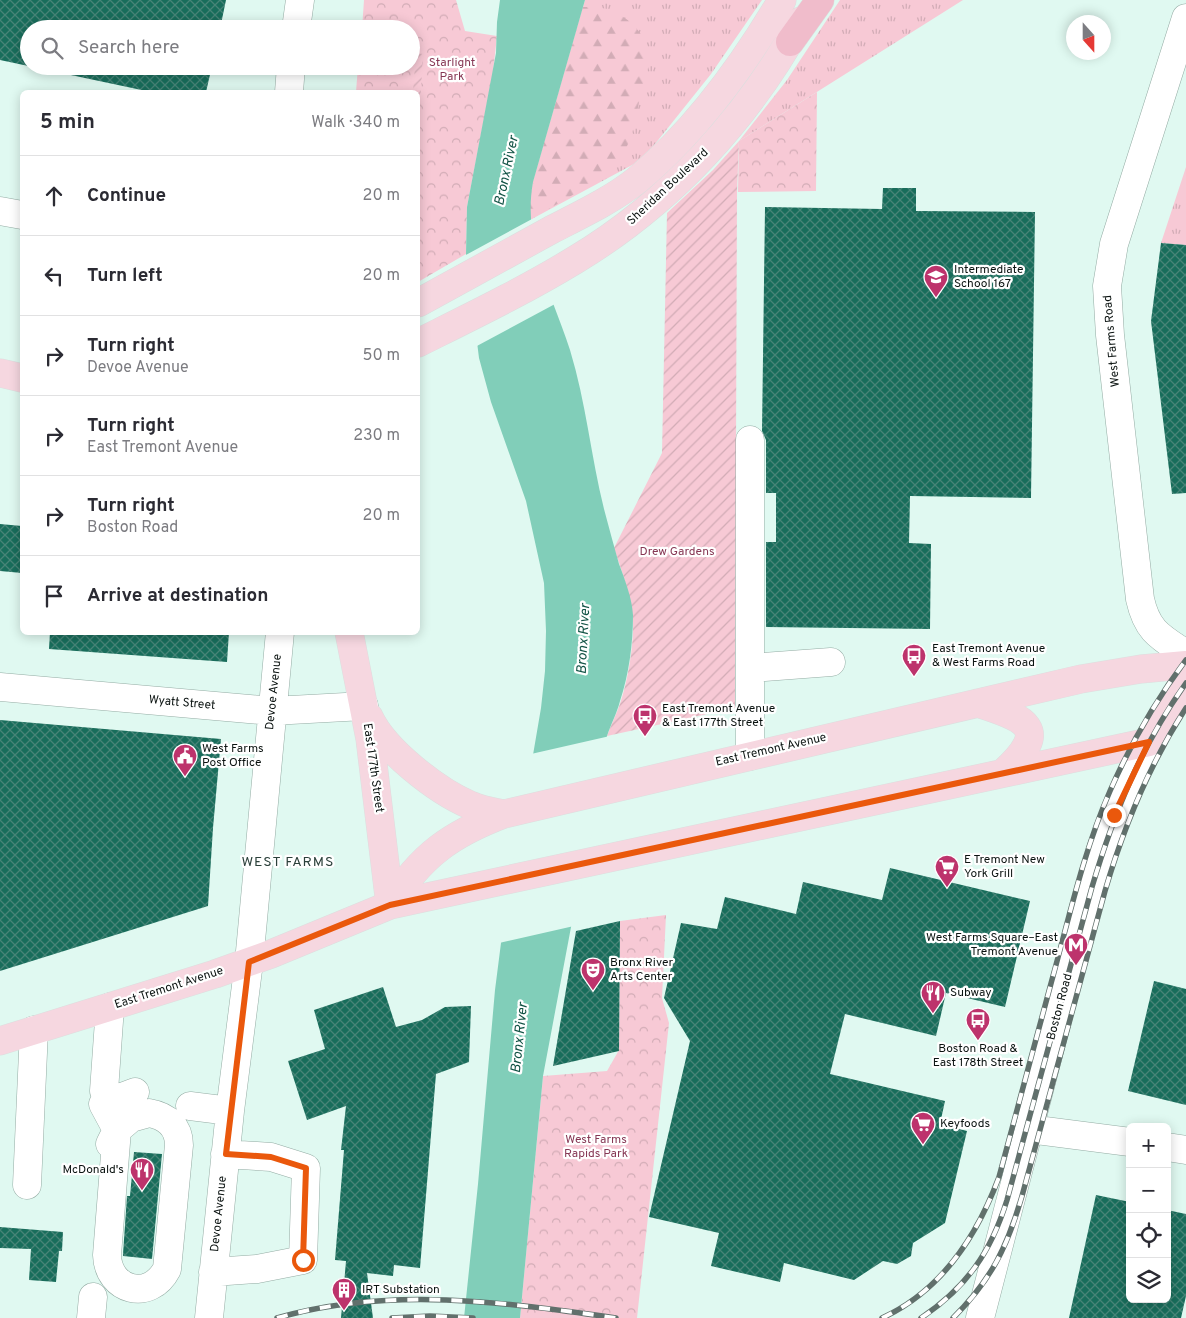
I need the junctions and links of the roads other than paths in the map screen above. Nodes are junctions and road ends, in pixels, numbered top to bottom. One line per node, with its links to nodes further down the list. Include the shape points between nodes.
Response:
1 (300, 0): 6 (street)
2 (782, 0): 12 (main road, via 711,104 636,181)
3 (812, 0): 7 (main road, Sheridan Boulevard)
4 (820, 0): 7 (highway)
5 (1186, 18): 19 (street, West Farms Road, via 1114,244 1107,286 1142,610 1150,627)
6 (297, 20)
7 (790, 42): 13 (main road, Sheridan Boulevard, via 722,136 640,215 559,270)
8 (290, 75): 9 (street)
9 (289, 90)
10 (0, 211): 11 (street)
11 (20, 216)
12 (420, 301)
13 (423, 340)
14 (0, 373): 15 (main road)
15 (20, 378)
16 (750, 440): 22 (street)
17 (280, 635): 27 (street, Devoe Avenue)
18 (350, 635): 26 (main road, East 177th Street)
19 (1186, 654)
20 (831, 662): 22 (street)
21 (1186, 665): 25 (main road, East Tremont Avenue, via 1098,676)
22 (750, 668): 29 (street)
23 (1186, 682): 28 (main road, Boston Road)
24 (0, 687): 27 (street, Wyatt Street)
25 (975, 703): 29 (main road, East Tremont Avenue); 30 (main road, via 1020,718 1027,727 1028,745)
26 (364, 706): 27 (street, Wyatt Street); 31 (main road, via 390,747 420,773 470,805); 32 (main road, East 177th Street)
27 (272, 712): 33 (street, Devoe Avenue)
28 (1149, 742): 30 (main road, East Tremont Avenue); 41 (street, Boston Road, via 1122,797 1098,863)
29 (750, 756): 31 (main road, East Tremont Avenue)
30 (1003, 773): 32 (main road, East Tremont Avenue)
31 (504, 814): 32 (main road, East Tremont Avenue, via 457,836 427,857)
32 (390, 905): 33 (main road, East Tremont Avenue)
33 (249, 962): 34 (main road, East Tremont Avenue); 40 (street, Devoe Avenue)
34 (110, 1007): 35 (main road, East Tremont Avenue); 37 (street)
35 (34, 1030): 36 (main road, East Tremont Avenue); 48 (street)
36 (0, 1041)
37 (104, 1092)
38 (135, 1092): 42 (street, via 103,1104)
39 (190, 1106): 40 (street)
40 (230, 1111): 46 (street, Devoe Avenue)
41 (1028, 1129): 43 (street); 51 (street, Boston Road)
42 (117, 1130): 42 (street, via 109,1270 119,1282 144,1288 161,1280 169,1262 179,1137 164,1118 149,1113 131,1118); 47 (street)
43 (1126, 1141)
44 (1171, 1148): 45 (street)
45 (1186, 1150)
46 (226, 1154): 49 (street, Devoe Avenue); 49 (street, via 271,1157 306,1168 303,1260 258,1269)
47 (100, 1167)
48 (27, 1185)
49 (214, 1272): 50 (street, Devoe Avenue)
50 (209, 1318)
51 (980, 1318)

